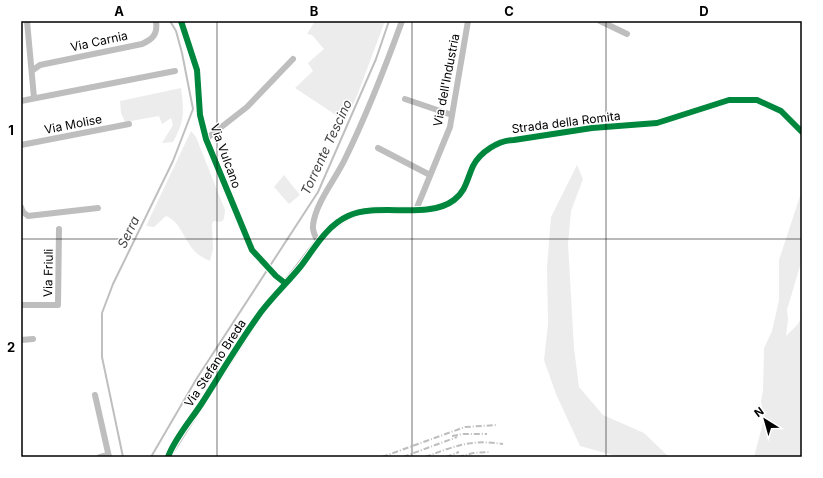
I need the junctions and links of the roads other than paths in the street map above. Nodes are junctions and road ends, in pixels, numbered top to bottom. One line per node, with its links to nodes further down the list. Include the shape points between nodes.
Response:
1 (27, 21): 9 (street)
2 (156, 21): 9 (street, Via Carnia, via 157,32 152,39 142,44 40,65)
3 (180, 21): 17 (street, Via Vulcano, via 197,70 200,115)
4 (402, 21): 25 (street, via 382,76 354,139 318,208 313,233)
5 (468, 21): 14 (street, Via dell'Industria)
6 (600, 21): 7 (street)
7 (627, 34)
8 (292, 59): 17 (street, via 247,107)
9 (33, 70): 11 (street)
10 (175, 71): 11 (street)
11 (34, 98): 13 (street)
12 (405, 99): 14 (street)
13 (21, 101)
14 (452, 116): 20 (street, Via dell'Industria)
15 (129, 124): 18 (street, Via Molise)
16 (802, 132): 23 (street, Strada della Romita, via 781,111 757,100 729,100 657,123 592,128 504,140 486,151 473,165 465,189 454,200 442,206)
17 (206, 139): 26 (street, Via Vulcano, via 252,250)
18 (21, 145)
19 (378, 148): 20 (street)
20 (430, 175): 23 (street, Via dell'Industria)
21 (21, 207): 22 (street, via 28,216)
22 (98, 208)
23 (416, 210): 25 (street, Strada della Romita, via 367,211 348,216 336,223)
24 (59, 229): 27 (street, Via Friuli, via 58,305)
25 (318, 242): 26 (street, Strada della Romita)
26 (285, 283): 33 (street, Via Stefano Breda, via 261,312)
27 (21, 305)
28 (33, 339): 29 (street)
29 (21, 340)
30 (95, 396): 31 (street)
31 (108, 456): 32 (street)
32 (100, 457)
33 (168, 457)

